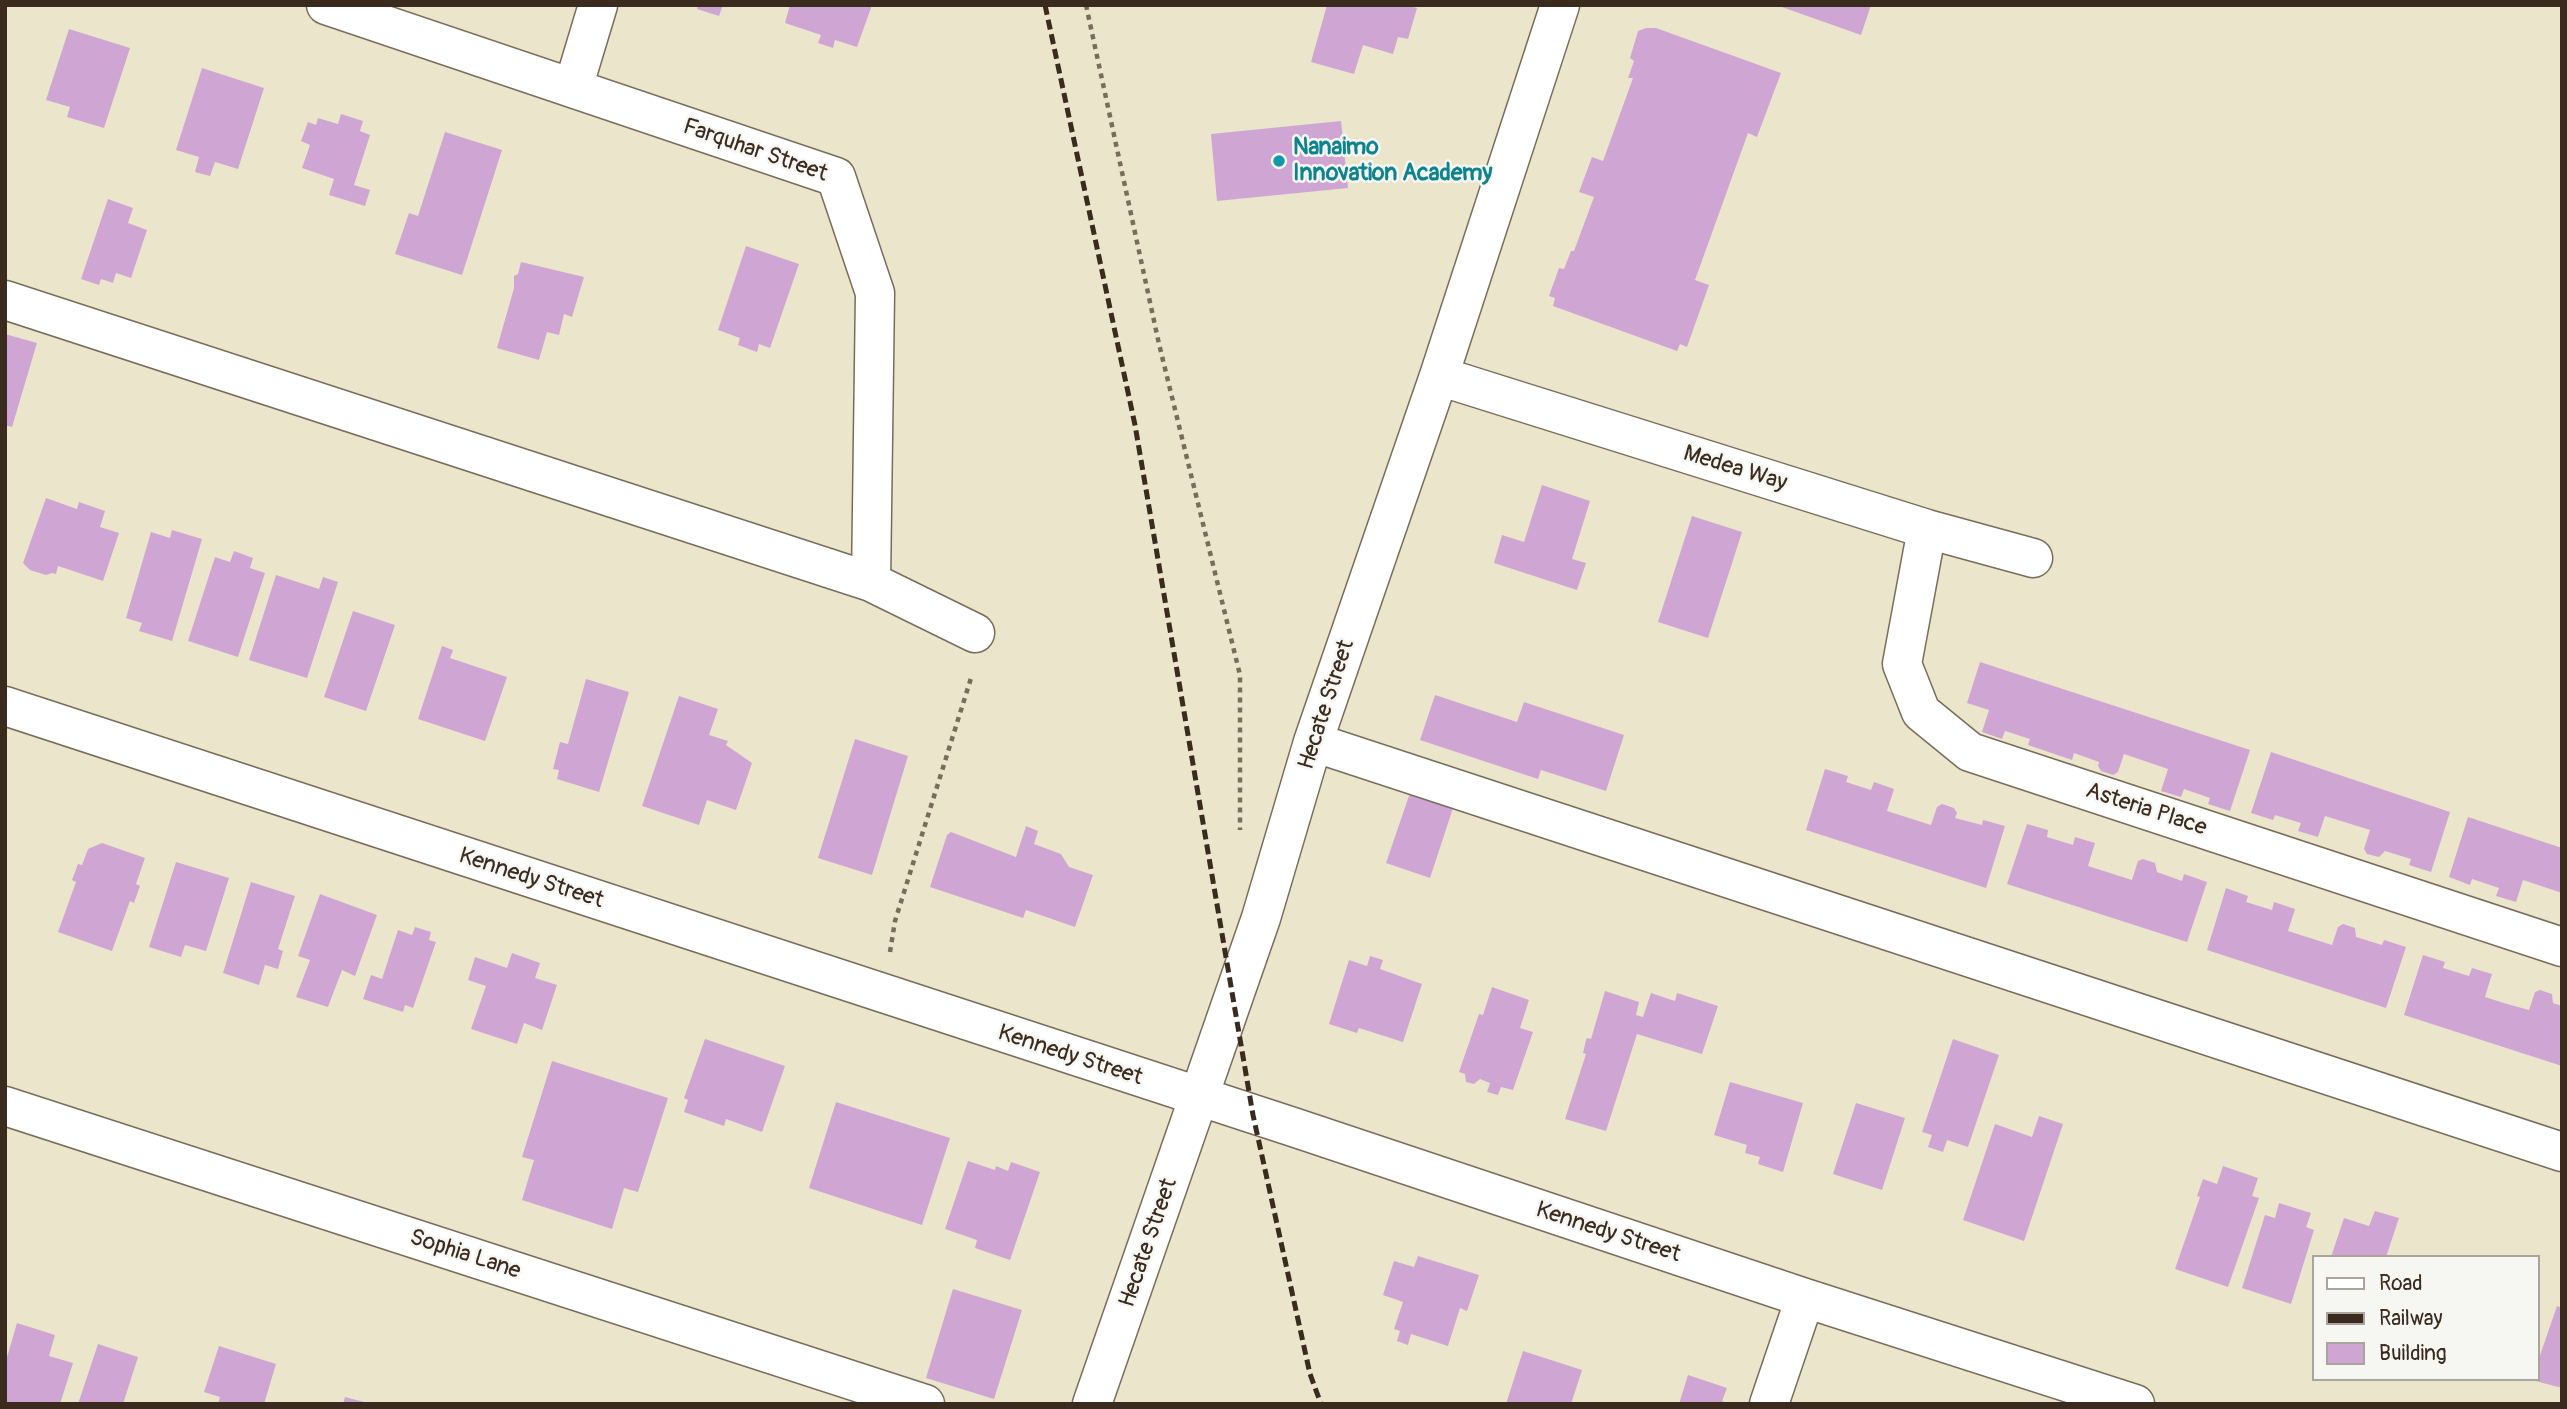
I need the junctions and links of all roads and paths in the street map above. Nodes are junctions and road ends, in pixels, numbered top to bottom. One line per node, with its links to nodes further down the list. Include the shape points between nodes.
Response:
1 (326, 5): 5 (street, Farquhar Street)
2 (598, 5): 5 (street)
3 (1086, 5): 14 (path, via 1159,344 1240,674)
4 (1560, 5): 7 (street, Hecate Street)
5 (573, 88): 10 (street, Farquhar Street, via 836,177 875,293)
6 (5, 300): 10 (street)
7 (1439, 376): 8 (street, Medea Way); 13 (street, Hecate Street)
8 (1927, 529): 9 (street, Medea Way); 15 (street, Asteria Place, via 1902,664 1921,712 1970,752)
9 (2033, 558)
10 (871, 582): 11 (street)
11 (975, 633): 16 (path, via 973,675 895,921)
12 (5, 706): 16 (street, Kennedy Street)
13 (1313, 741): 17 (street, Hecate Street, via 1261,918); 19 (street)
14 (1240, 837)
15 (2562, 947)
16 (883, 994): 17 (street, Kennedy Street)
17 (1199, 1098): 20 (street, Kennedy Street); 22 (street, Hecate Street)
18 (5, 1105): 21 (street, Sophia Lane)
19 (2562, 1152)
20 (1805, 1298): 23 (street); 24 (street, Kennedy Street)
21 (925, 1404)
22 (1092, 1404)
23 (1769, 1404)
24 (2135, 1404)

